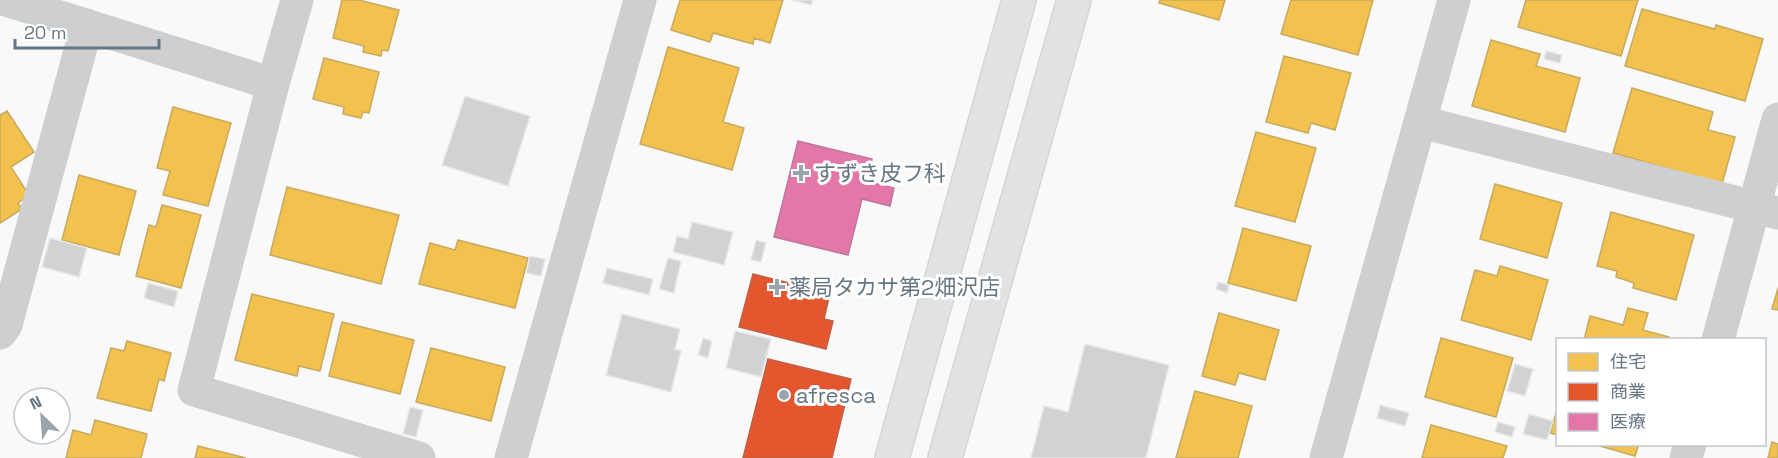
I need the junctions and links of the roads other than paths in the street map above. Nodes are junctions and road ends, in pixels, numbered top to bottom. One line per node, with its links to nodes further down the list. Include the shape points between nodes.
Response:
1 (6, 0): 7 (street)
2 (297, 0): 8 (street)
3 (640, 0): 15 (street)
4 (1019, 0): 16 (street)
5 (1074, 0): 17 (street)
6 (1454, 0): 10 (street)
7 (87, 25): 8 (street); 12 (street, via 6,325)
8 (273, 84): 14 (street, via 194,390)
9 (1778, 119): 11 (street)
10 (1421, 122): 11 (street); 18 (street)
11 (1766, 209): 13 (street)
12 (0, 333)
13 (1718, 338)
14 (419, 458)
15 (511, 458)
16 (892, 458)
17 (945, 458)
18 (1326, 458)

